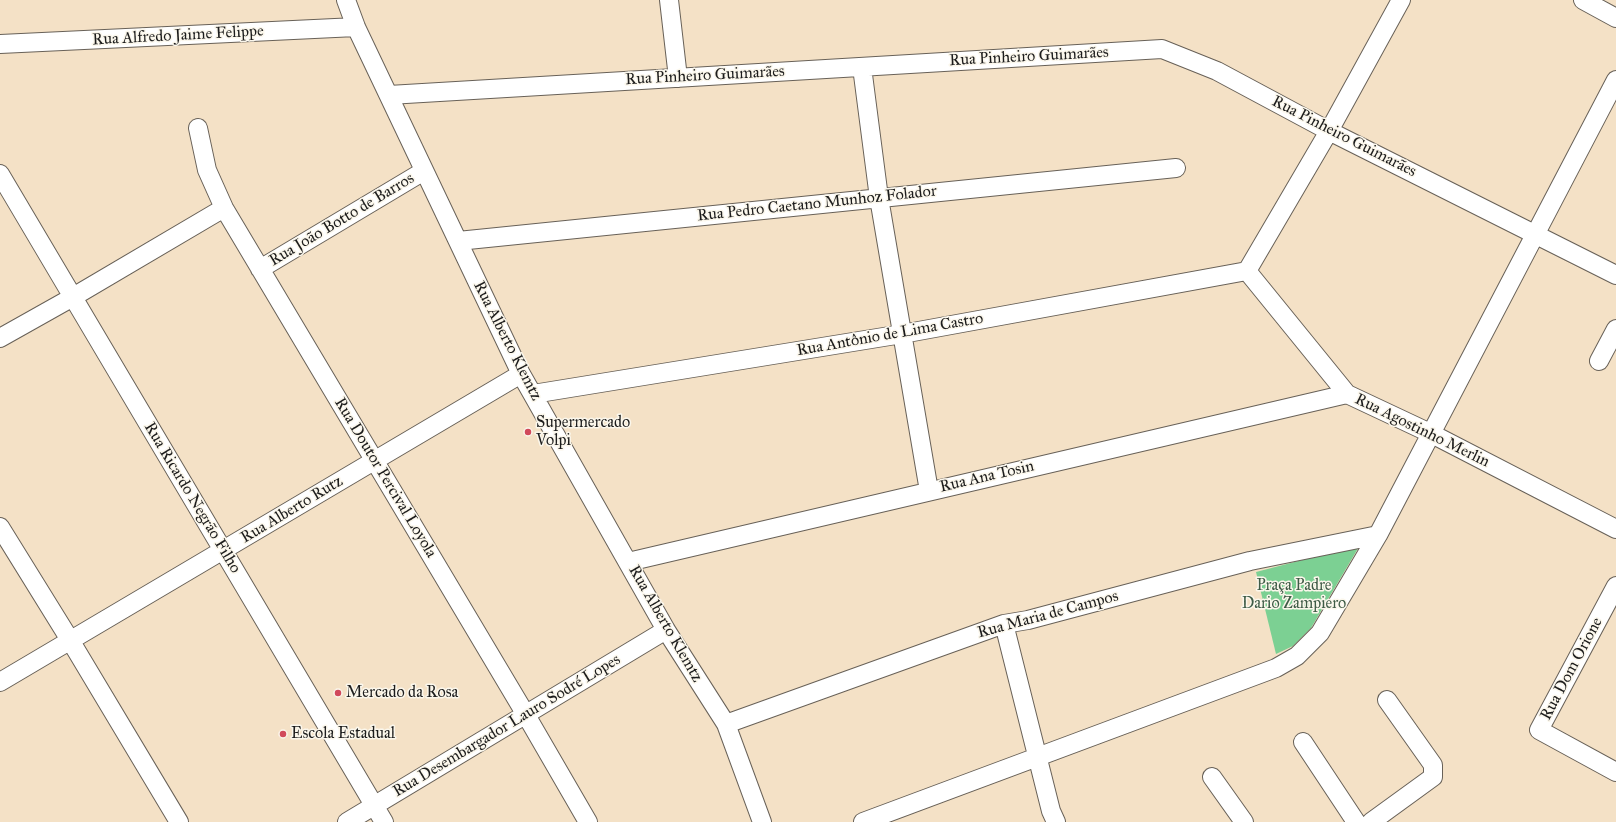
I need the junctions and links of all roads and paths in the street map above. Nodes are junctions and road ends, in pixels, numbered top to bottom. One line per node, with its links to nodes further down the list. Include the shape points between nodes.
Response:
1 (346, 0): 6 (street, Rua Alberto Klemtz)
2 (669, 0): 9 (street)
3 (1401, 0): 13 (street)
4 (1583, 0): 5 (street)
5 (1616, 18)
6 (356, 28): 7 (street, Rua Alfredo Jaime Felippe); 11 (street, Rua Alberto Klemtz)
7 (0, 44)
8 (862, 67): 9 (street, Rua Pinheiro Guimarães); 13 (street, Rua Pinheiro Guimarães, via 1162,49 1217,71); 17 (street)
9 (678, 78): 11 (street, Rua Pinheiro Guimarães)
10 (1616, 80): 19 (street)
11 (389, 96): 15 (street, Rua Alberto Klemtz)
12 (198, 128): 18 (street, Rua Doutor Percival Loyola, via 207,170)
13 (1329, 131): 19 (street, Rua Pinheiro Guimarães); 22 (street)
14 (1176, 168): 17 (street, Rua Pedro Caetano Munhoz Folador)
15 (424, 171): 20 (street, Rua Alberto Klemtz); 21 (street, Rua João Botto de Barros)
16 (0, 174): 24 (street, Rua Ricardo Negrão Filho)
17 (879, 198): 20 (street, Rua Pedro Caetano Munhoz Folador); 26 (street)
18 (224, 208): 21 (street, Rua Doutor Percival Loyola); 24 (street)
19 (1535, 235): 23 (street, Rua Pinheiro Guimarães); 32 (street)
20 (458, 241): 29 (street, Rua Alberto Klemtz)
21 (260, 269): 33 (street, Rua Doutor Percival Loyola)
22 (1247, 271): 26 (street, Rua Antônio de Lima Castro); 31 (street, Rua Agostinho Merlin)
23 (1616, 275)
24 (73, 297): 27 (street); 38 (street, Rua Ricardo Negrão Filho)
25 (1616, 329): 28 (street)
26 (902, 334): 30 (street, Rua Antônio de Lima Castro); 34 (street)
27 (0, 338)
28 (1600, 361)
29 (521, 374): 30 (street, Rua Alberto Klemtz); 33 (street, Rua Alberto Rutz)
30 (533, 394): 39 (street, Rua Alberto Klemtz)
31 (1347, 394): 32 (street, Rua Agostinho Merlin); 34 (street, Rua Ana Tosin)
32 (1430, 433): 36 (street, Rua Agostinho Merlin); 37 (street)
33 (375, 461): 38 (street, Rua Alberto Rutz); 46 (street, Rua Doutor Percival Loyola)
34 (929, 491): 39 (street, Rua Ana Tosin)
35 (0, 527): 43 (street)
36 (1616, 529)
37 (1378, 535): 41 (street, Rua Maria de Campos, via 1250,562); 49 (street, via 1320,633 1296,656 1276,668)
38 (223, 550): 43 (street, Rua Alberto Rutz); 52 (street, Rua Ricardo Negrão Filho)
39 (628, 562): 42 (street, Rua Alberto Klemtz)
40 (1616, 586): 50 (street, Rua Dom Orione, via 1539,730)
41 (1004, 624): 47 (street, Rua Maria de Campos); 49 (street)
42 (666, 630): 46 (street, Rua Desembargador Lauro Sodré Lopes); 47 (street, Rua Alberto Klemtz)
43 (70, 640): 44 (street, Rua Alberto Rutz); 53 (street)
44 (0, 682)
45 (1387, 700): 62 (street, via 1433,765 1433,777)
46 (526, 715): 52 (street, Rua Desembargador Lauro Sodré Lopes); 56 (street, Rua Doutor Percival Loyola)
47 (726, 724): 57 (street, Rua Alberto Klemtz)
48 (1303, 742): 61 (street)
49 (1038, 757): 58 (street); 59 (street)
50 (1616, 772)
51 (1212, 777): 60 (street)
52 (374, 806): 54 (street, Rua Desembargador Lauro Sodré Lopes); 55 (street, Rua Ricardo Negrão Filho)
53 (179, 822)
54 (347, 822)
55 (384, 822)
56 (588, 822)
57 (762, 822)
58 (863, 822)
59 (1056, 822)
60 (1244, 822)
61 (1356, 822)
62 (1371, 822)

